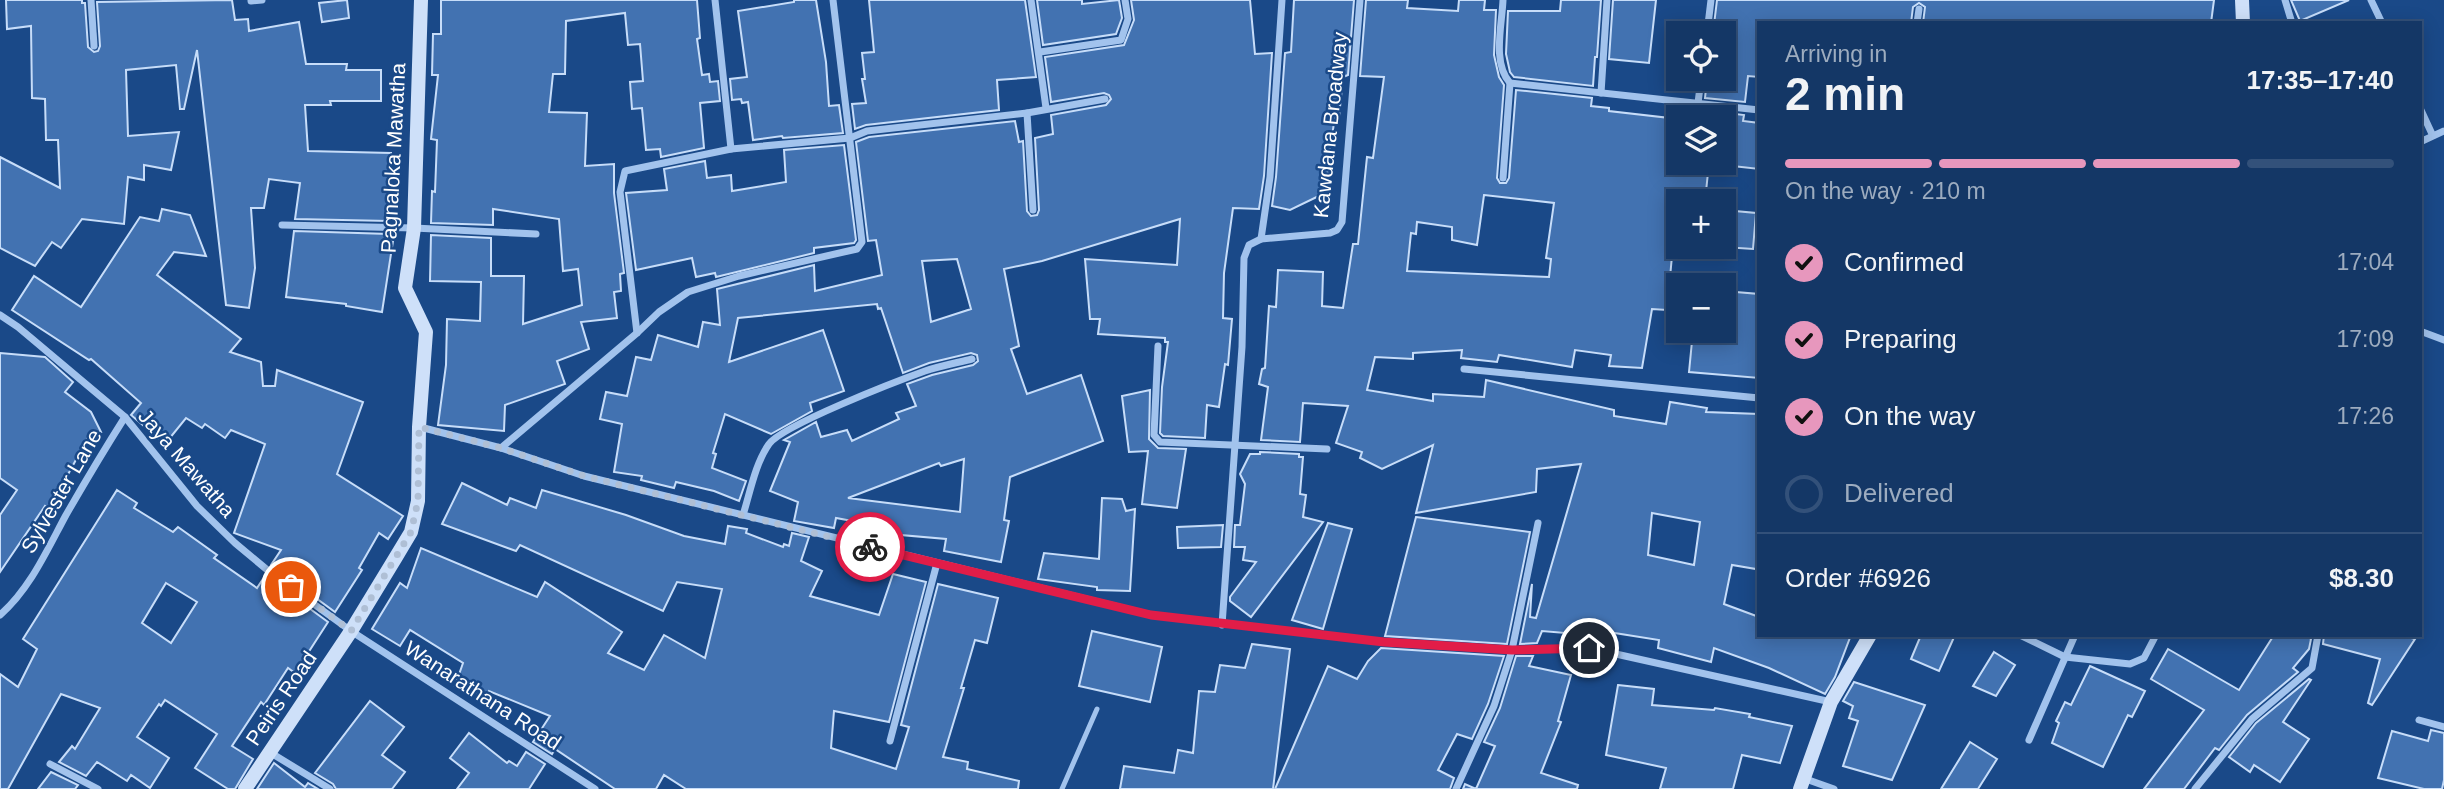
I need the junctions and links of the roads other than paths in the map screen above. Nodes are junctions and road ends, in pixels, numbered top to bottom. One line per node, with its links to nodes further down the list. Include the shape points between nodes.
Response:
1 (91, 0): 23 (street)
2 (262, 0): 16 (street)
3 (421, 0): 42 (street, Pagnaloka Mawatha)
4 (715, 0): 38 (street)
5 (833, 0): 36 (street)
6 (1031, 0): 24 (street)
7 (1125, 0): 24 (street, via 1128,19 1121,40)
8 (1282, 0): 44 (street)
9 (1360, 0): 44 (street, Kawdana Broadway, via 1342,222 1330,233)
10 (1503, 0): 25 (street, via 1500,55 1503,76)
11 (1607, 0): 27 (street)
12 (1712, 0): 18 (street)
13 (2242, 0): 20 (street)
14 (2285, 0): 21 (street)
15 (2371, 0): 22 (street)
16 (251, 1)
17 (1919, 9): 19 (street)
18 (1709, 21)
19 (1917, 21)
20 (2243, 21)
21 (2291, 21)
22 (2381, 21)
23 (94, 46)
24 (1040, 52): 30 (street)
25 (1510, 83): 27 (street); 39 (street)
26 (1700, 91): 29 (street)
27 (1601, 93): 29 (street)
28 (1105, 99): 30 (street)
29 (1698, 103): 31 (street)
30 (1046, 108): 33 (street)
31 (1757, 110)
32 (2422, 112): 35 (street)
33 (1027, 113): 36 (street, via 867,131); 40 (street)
34 (2444, 131): 35 (street)
35 (2432, 134): 37 (street)
36 (850, 138): 38 (street); 47 (street, via 862,242 857,249 688,292)
37 (2422, 141)
38 (731, 149): 47 (street, via 625,171 620,192)
39 (1503, 178)
40 (1033, 210)
41 (282, 225): 42 (street)
42 (414, 228): 43 (street); 54 (street, Pagnaloka Mawatha, via 405,288 426,332)
43 (536, 234)
44 (1261, 240): 55 (street, via 1249,245 1244,258)
45 (0, 315): 53 (street, Jaya Mawatha)
46 (2422, 332): 48 (street)
47 (637, 333): 56 (street)
48 (2444, 340)
49 (1158, 346): 55 (street, via 1154,435 1160,442)
50 (972, 359): 58 (street, via 927,370 799,423 773,440)
51 (1464, 369): 52 (street)
52 (1757, 398)
53 (125, 417): 61 (street, Sylvester Lane, via 32,577); 63 (street, Jaya Mawatha, via 197,506 235,543)
54 (419, 427): 56 (street); 63 (street, Pagnaloka Mawatha, via 418,501 411,532)
55 (1235, 447): 57 (street); 62 (street)
56 (501, 448): 58 (street, via 584,476)
57 (1327, 449)
58 (743, 516): 60 (street)
59 (1538, 523): 69 (street)
60 (937, 563): 62 (street, via 1151,615); 76 (street)
61 (0, 615)
62 (1222, 625): 69 (street)
63 (351, 631): 77 (street, Peiris Road); 83 (street, Wanarathana Road)
64 (1869, 637): 71 (street)
65 (2024, 637): 70 (street)
66 (2074, 637): 70 (street)
67 (2155, 637): 70 (street, via 2144,658 2130,664)
68 (2318, 637): 87 (street, via 2312,668 2252,719)
69 (1512, 650): 71 (street, via 1589,648); 85 (street, via 1494,706)
70 (2065, 657): 75 (street)
71 (1831, 702): 79 (street)
72 (1097, 709): 84 (lane)
73 (2420, 720): 74 (street)
74 (2444, 727)
75 (2029, 740)
76 (890, 741)
77 (271, 753): 81 (street, Peiris Road); 82 (street)
78 (50, 764): 80 (street)
79 (1801, 783): 86 (street)
80 (98, 789)
81 (244, 789)
82 (330, 789)
83 (595, 789)
84 (1062, 789)
85 (1456, 789)
86 (1834, 789)
87 (2195, 789)

